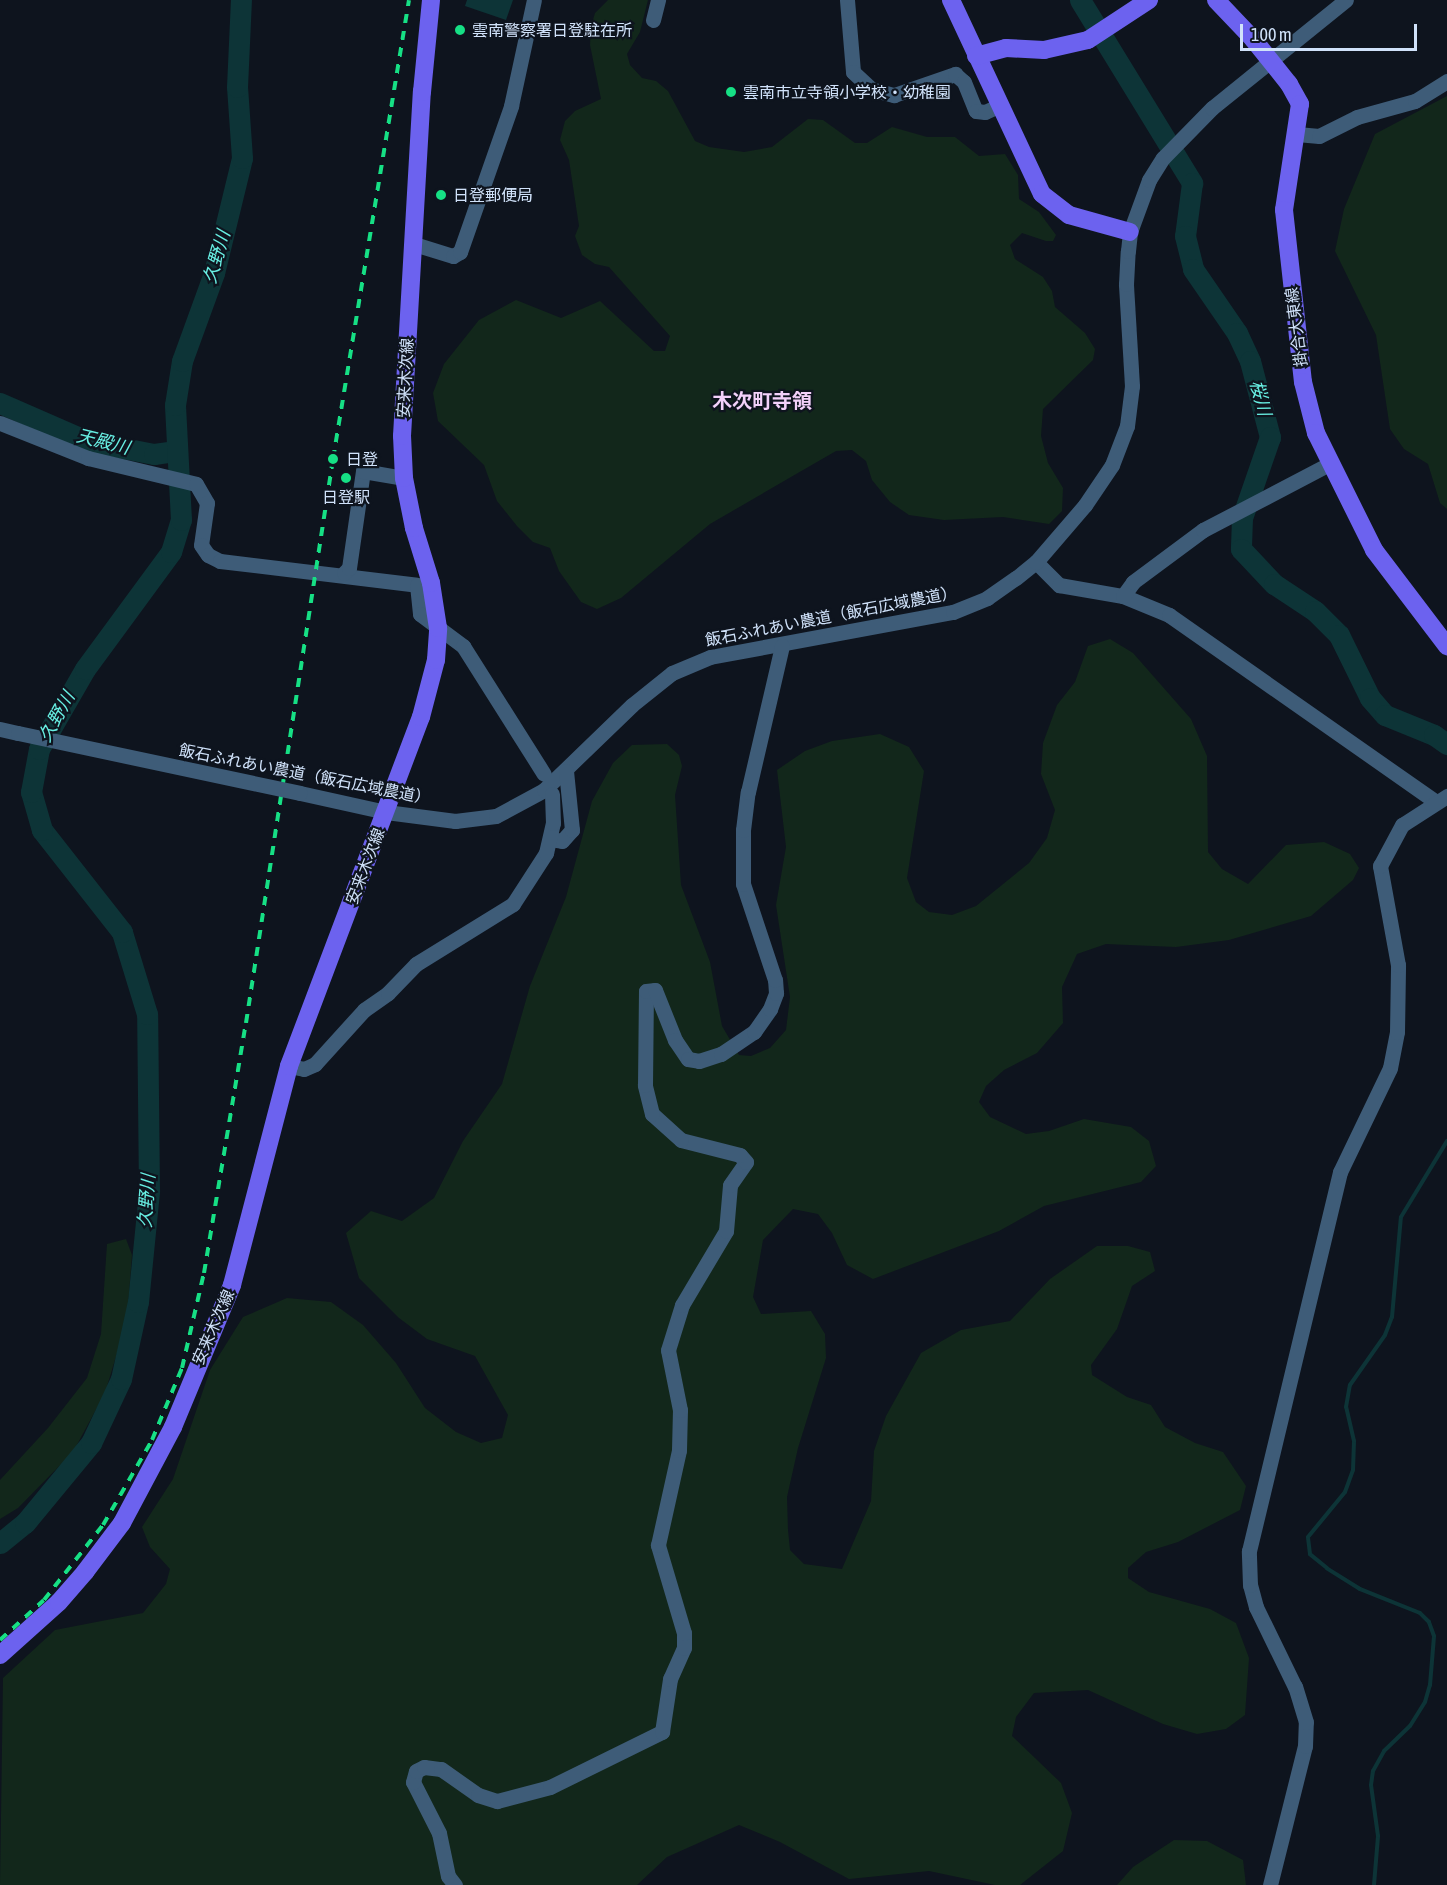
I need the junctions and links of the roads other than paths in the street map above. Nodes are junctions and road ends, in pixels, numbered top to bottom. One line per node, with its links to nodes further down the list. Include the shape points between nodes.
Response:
1 (431, 0): 16 (main road, 安来木次線)
2 (534, 0): 16 (street, via 511,106 460,252 453,256)
3 (658, 0): 9 (street)
4 (847, 0): 13 (street, via 853,72 871,89 894,95 955,74 964,82 976,111)
5 (951, 0): 10 (main road)
6 (1149, 0): 10 (main road, via 1104,32 1044,50 1006,48)
7 (1216, 0): 11 (main road, 掛合大東線)
8 (1346, 0): 11 (street, 飯石ふれあい農道（飯石広域農道）)
9 (652, 20)
10 (976, 56): 13 (main road)
11 (1270, 61): 14 (main road, 掛合大東線, via 1298,98); 15 (street, 飯石ふれあい農道（飯石広域農道）, via 1163,158 1146,188)
12 (1447, 81): 14 (street, via 1415,101 1357,117 1319,136)
13 (999, 106): 15 (main road, via 1026,166 1050,202 1083,221)
14 (1298, 134): 18 (main road, 掛合大東線, via 1289,156 1284,210 1294,319 1303,382)
15 (1130, 232): 20 (street, 飯石ふれあい農道（飯石広域農道）, via 1126,284 1132,386 1127,426 1100,485)
16 (414, 244): 19 (main road, 安来木次線, via 402,436)
17 (0, 423): 21 (street, via 70,453 196,484 207,503 201,545 208,555 220,561 316,574)
18 (1329, 464): 22 (street, via 1237,510 1133,582); 25 (main road, 掛合大東線, via 1374,550)
19 (404, 478): 21 (street, via 363,471 349,568); 23 (main road, 安来木次線, via 431,583)
20 (1036, 562): 22 (street, via 1059,585); 24 (street, 飯石ふれあい農道（飯石広域農道）, via 987,598 953,612)
21 (344, 573): 23 (street, via 417,585 420,614)
22 (1123, 596): 30 (street, via 1169,615)
23 (438, 628): 28 (street, via 463,646); 31 (main road, 安来木次線, via 436,660 420,717)
24 (782, 646): 27 (street, 飯石ふれあい農道（飯石広域農道）, via 710,657 672,673 632,705); 35 (street, via 747,792 743,830 743,884 775,980 776,993 770,1009 754,1032 721,1054 699,1061 688,1059 675,1040 655,990 646,991 645,1085 652,1114 681,1140 740,1155 746,1162 730,1185 726,1231 682,1305 668,1350 680,1410 679,1450 658,1545 684,1633 684,1648 670,1679 662,1732 550,1787 497,1801 478,1795 441,1769 424,1767 416,1771 413,1782 439,1833 448,1876)
25 (1447, 646)
26 (0, 729): 31 (street, 飯石ふれあい農道（飯石広域農道）, bridge)
27 (566, 771): 31 (street, 飯石ふれあい農道（飯石広域農道）, via 533,799 496,816 456,821); 32 (street, via 572,830 562,841)
28 (544, 774)
29 (552, 794): 32 (street)
30 (1441, 799): 36 (street, via 1402,825 1380,866 1398,965 1397,1032 1390,1068 1340,1172 1249,1551 1250,1585 1256,1606 1295,1687 1306,1722 1305,1746)
31 (386, 812): 33 (main road, 安来木次線)
32 (550, 838): 33 (street, via 546,854 513,904 416,964 364,1010 315,1064 304,1069)
33 (289, 1066): 34 (main road, 安来木次線, via 232,1285 151,1474 122,1523 85,1572 59,1602)
34 (0, 1654)
35 (455, 1885)
36 (1270, 1885)

